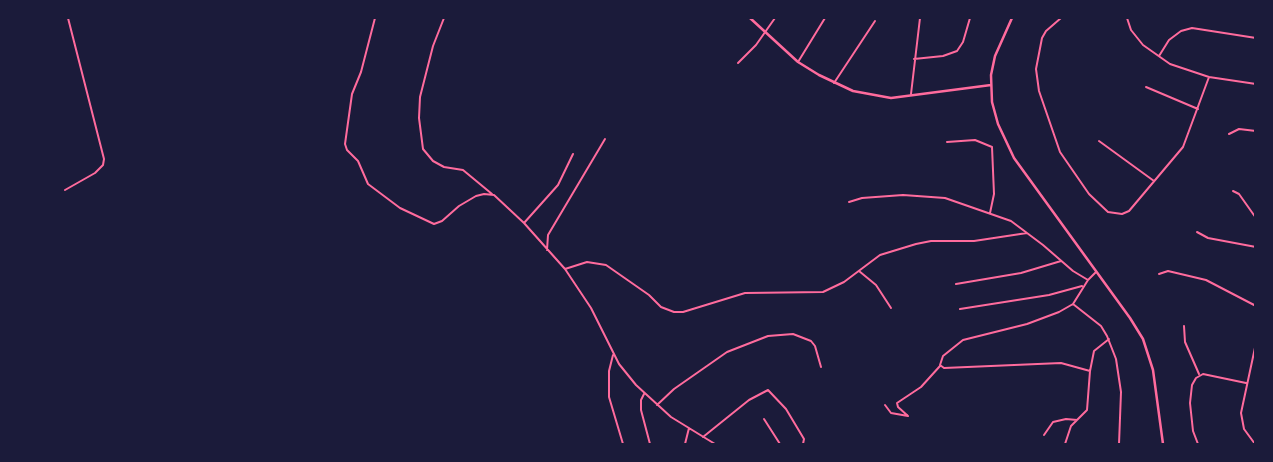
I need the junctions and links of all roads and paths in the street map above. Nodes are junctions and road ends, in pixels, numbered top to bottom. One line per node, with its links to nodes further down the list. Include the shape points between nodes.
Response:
1 (68, 18): 33 (street, via 104,159 100,170)
2 (376, 18): 35 (street, via 352,94 345,144 362,168 368,184 400,208 434,224 480,194)
3 (444, 18): 35 (street, via 420,97 423,149 433,161 444,167 463,170)
4 (750, 18): 13 (street)
5 (775, 18): 13 (street)
6 (825, 18): 17 (street)
7 (920, 18): 16 (street)
8 (970, 18): 16 (street, via 963,42 956,51)
9 (1012, 18): 22 (street, via 995,56)
10 (1061, 18): 32 (street, via 1044,34 1036,70 1043,107 1060,152 1095,200 1114,214 1130,211)
11 (1126, 18): 15 (street, via 1135,37)
12 (875, 21): 20 (street)
13 (765, 32): 17 (street); 18 (street)
14 (1256, 38): 15 (street, via 1192,28 1169,40)
15 (1158, 57): 19 (street, via 1181,70)
16 (914, 59): 24 (street)
17 (798, 62): 20 (street)
18 (738, 63)
19 (1209, 77): 21 (street); 25 (street)
20 (834, 83): 24 (street, via 883,98)
21 (1256, 84)
22 (990, 85): 24 (street); 47 (street, via 994,110 1007,145)
23 (1146, 88): 25 (street)
24 (911, 94)
25 (1198, 109): 32 (street, via 1183,147)
26 (1256, 131): 27 (street, via 1240,129)
27 (1229, 134)
28 (605, 139): 43 (street, via 548,235)
29 (1099, 141): 32 (street)
30 (946, 142): 37 (street, via 975,140 992,147 994,194)
31 (573, 154): 39 (street, via 558,185)
32 (1154, 181)
33 (65, 190)
34 (1233, 191): 38 (street, via 1239,194)
35 (494, 195): 39 (street)
36 (849, 202): 37 (street, via 907,195 945,198)
37 (990, 213): 41 (street, via 1005,218)
38 (1256, 218)
39 (524, 223): 43 (street)
40 (1196, 232): 42 (street, via 1208,238)
41 (1027, 233): 44 (street); 46 (street, via 974,241 916,244 880,255)
42 (1256, 248)
43 (547, 250): 45 (street)
44 (1061, 261): 49 (street); 50 (street, via 1021,273)
45 (565, 270): 46 (street, via 587,262 606,265 661,307 674,312 745,293 823,292); 59 (street, via 591,308)
46 (858, 271): 54 (street, via 876,285)
47 (1096, 272): 49 (street); 83 (street, via 1130,318 1147,348)
48 (1159, 274): 53 (street, via 1168,271 1212,282)
49 (1088, 280): 51 (street)
50 (956, 284)
51 (1082, 286): 52 (street); 55 (street, via 1049,295)
52 (1073, 304): 57 (street, via 1091,316); 62 (street, via 1034,322 963,340 943,356)
53 (1256, 306)
54 (891, 308)
55 (960, 309)
56 (1184, 326): 65 (street, via 1185,342)
57 (1109, 340): 64 (street, via 1094,351); 82 (street, via 1120,377)
58 (1256, 343): 60 (street)
59 (613, 354): 67 (street); 75 (street, via 609,397)
60 (1251, 363): 61 (street); 66 (street)
61 (1256, 364)
62 (940, 366): 64 (street, via 1062,363); 69 (street, via 920,387 897,403 908,416 891,413)
63 (821, 367): 68 (street, via 810,340 793,334 768,336 727,352)
64 (1090, 371): 71 (street, via 1087,410)
65 (1199, 374): 66 (street); 84 (street, via 1192,384 1190,403)
66 (1246, 383): 85 (street, via 1240,413 1244,429)
67 (645, 394): 68 (street); 76 (street, via 641,410)
68 (657, 405): 72 (street)
69 (885, 405)
70 (764, 419): 79 (street)
71 (1077, 420): 73 (street, via 1053,422); 81 (street, via 1068,431)
72 (689, 428): 74 (street); 77 (street)
73 (1044, 435)
74 (703, 437): 78 (street); 80 (street, via 768,390 786,409 804,439)
75 (623, 444)
76 (650, 444)
77 (685, 444)
78 (715, 444)
79 (780, 444)
80 (803, 444)
81 (1065, 444)
82 (1119, 444)
83 (1164, 444)
84 (1198, 444)
85 (1255, 444)

